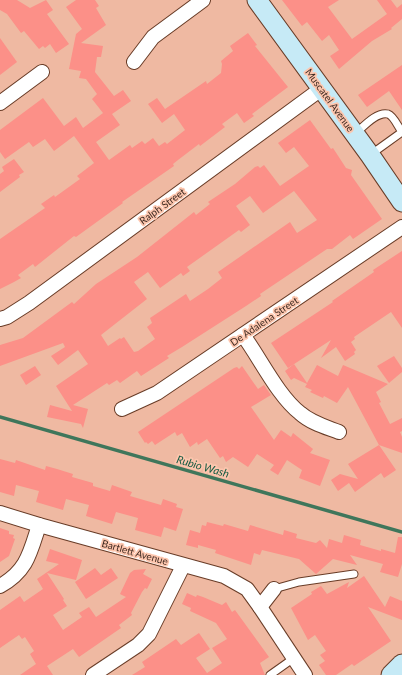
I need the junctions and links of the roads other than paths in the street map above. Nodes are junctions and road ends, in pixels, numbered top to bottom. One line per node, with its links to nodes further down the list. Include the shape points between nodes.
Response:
1 (203, 0): 3 (street, via 153,37)
2 (257, 0): 5 (street, Muscatel Avenue)
3 (134, 62)
4 (42, 72): 6 (street)
5 (321, 89): 8 (street, Muscatel Avenue); 12 (street, Ralph Street, via 29,303 8,317)
6 (0, 103)
7 (402, 132): 8 (lane, via 393,118 388,114 381,114); 9 (lane)
8 (354, 134): 9 (street, Muscatel Avenue)
9 (370, 155): 10 (street, Muscatel Avenue)
10 (402, 202)
11 (402, 228): 13 (street, De Adalena Street)
12 (0, 319)
13 (243, 335): 14 (street, De Adalena Street, via 157,393); 15 (street, via 288,401 300,414)
14 (122, 410)
15 (339, 432)
16 (0, 513): 17 (street, Bartlett Avenue)
17 (39, 525): 18 (street, Bartlett Avenue); 20 (street, via 27,562)
18 (183, 566): 22 (street, Bartlett Avenue, via 224,576 247,589); 25 (street, via 149,634)
19 (354, 574): 21 (lane, via 299,582)
20 (0, 586)
21 (274, 589): 22 (street)
22 (260, 607): 23 (street, Bartlett Avenue)
23 (294, 658): 26 (lane); 27 (street, Bartlett Avenue)
24 (402, 664): 28 (street)
25 (100, 673)
26 (270, 675)
27 (305, 675)
28 (391, 675)

